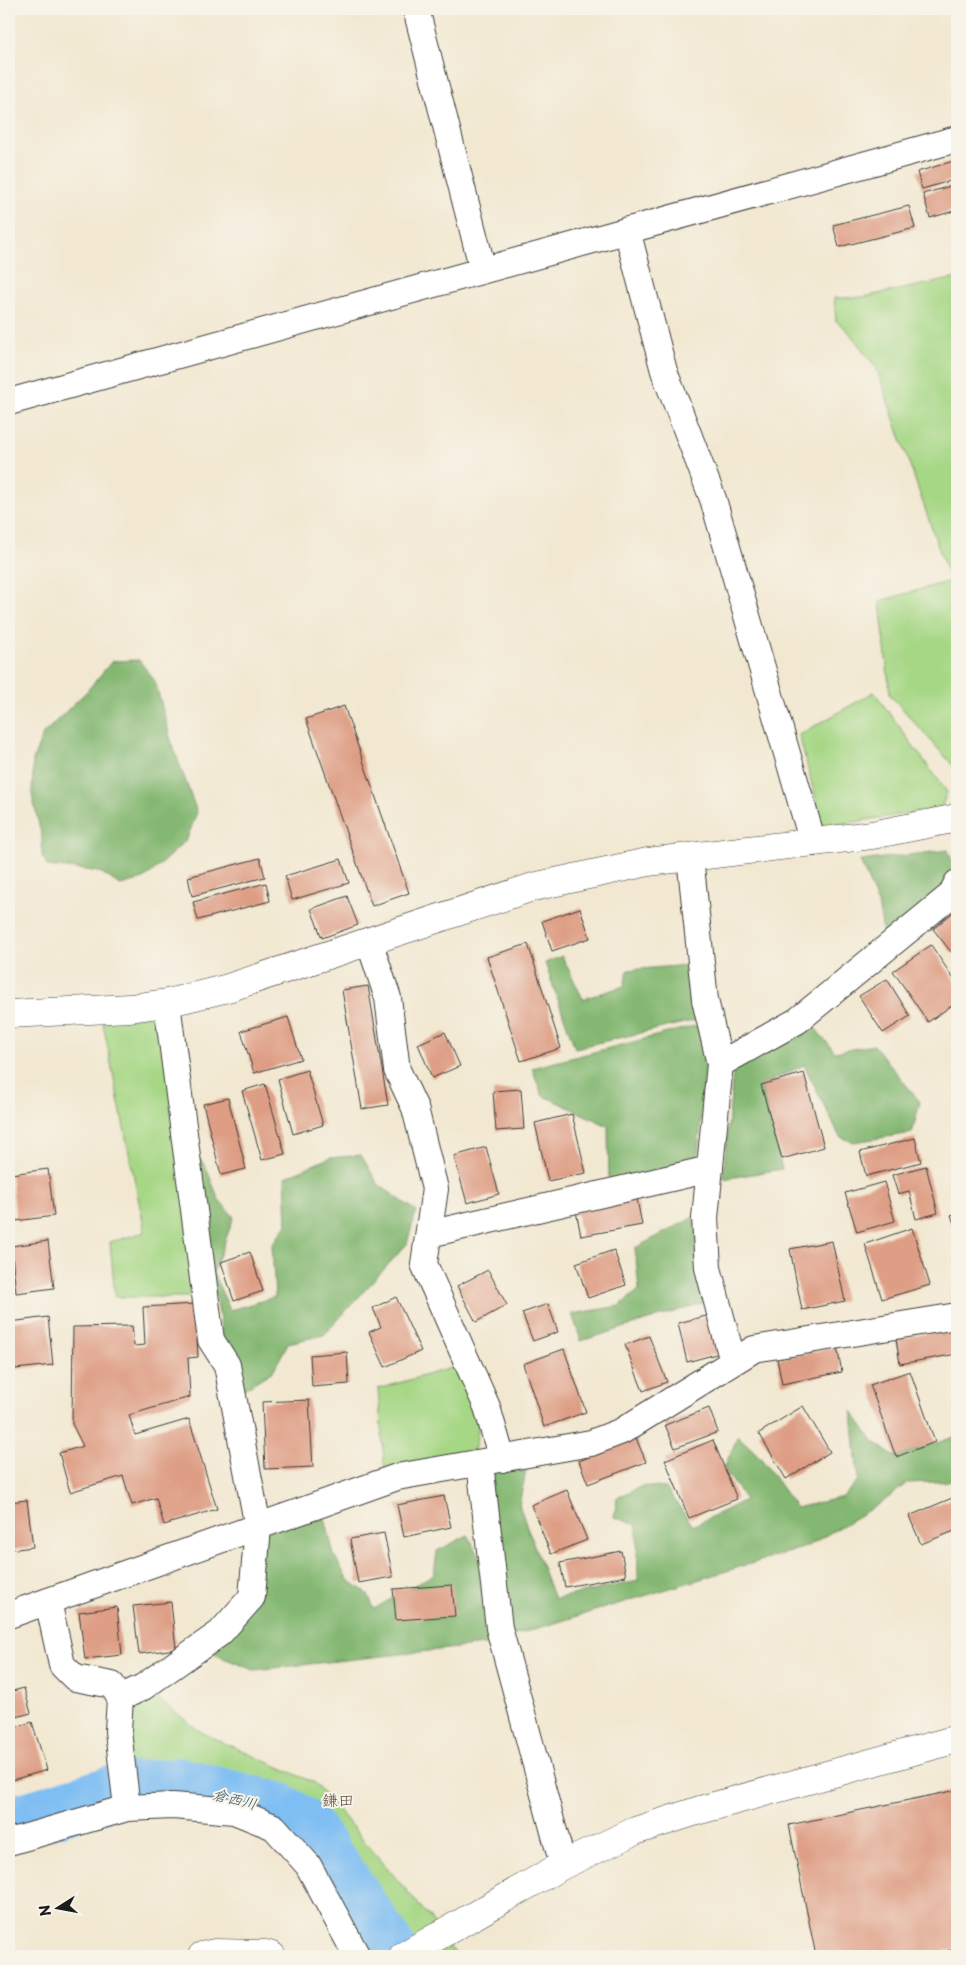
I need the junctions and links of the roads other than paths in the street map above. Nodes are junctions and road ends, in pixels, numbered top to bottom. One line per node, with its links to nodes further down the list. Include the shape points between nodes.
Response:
1 (416, 9): 4 (street)
2 (957, 139): 3 (street)
3 (627, 230): 4 (street); 7 (street, via 664,370 713,499)
4 (483, 270): 5 (street)
5 (9, 402)
6 (957, 820): 7 (street)
7 (813, 843): 8 (street)
8 (690, 857): 10 (street, via 648,862 534,887); 13 (street, via 705,1000)
9 (957, 882): 13 (street, via 951,895 797,1021)
10 (369, 941): 11 (street, via 228,988); 15 (street, via 388,998 397,1070 415,1108 436,1189)
11 (167, 1002): 12 (street, via 130,1008); 19 (street, via 211,1340 227,1365)
12 (9, 1014)
13 (720, 1064): 14 (street)
14 (710, 1169): 15 (street); 17 (street, via 705,1218 708,1268)
15 (429, 1234): 18 (street, via 424,1264 487,1407)
16 (957, 1316): 17 (street, via 754,1349)
17 (733, 1362): 18 (street, via 622,1432 591,1443)
18 (491, 1461): 19 (street, via 397,1477); 26 (street, via 498,1628)
19 (258, 1527): 20 (street); 22 (street, via 252,1597 220,1633 143,1687)
20 (48, 1601): 21 (street); 22 (street, via 62,1665 75,1678 112,1685)
21 (9, 1615)
22 (120, 1698): 24 (street, via 118,1731)
23 (957, 1739): 26 (street, via 700,1810 635,1832)
24 (127, 1808): 25 (street); 29 (street, via 173,1806 234,1811 274,1827 308,1864)
25 (9, 1842)
26 (563, 1865): 30 (street)
27 (202, 1956): 28 (street, via 215,1953)
28 (272, 1956)
29 (358, 1956)
30 (403, 1956)

